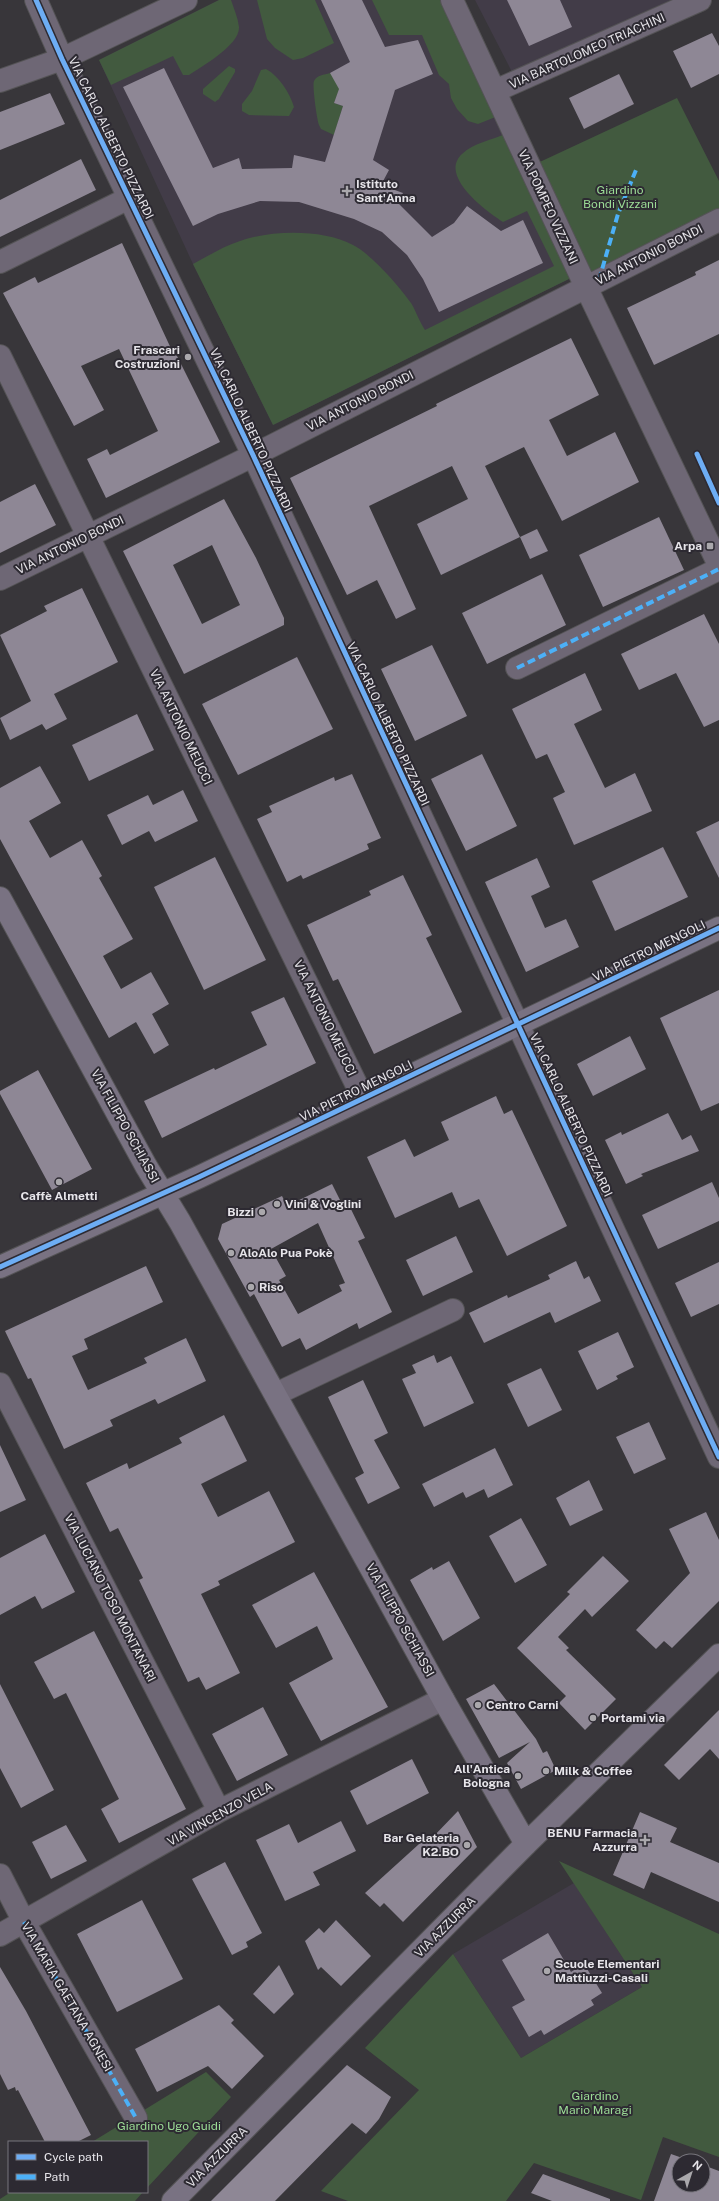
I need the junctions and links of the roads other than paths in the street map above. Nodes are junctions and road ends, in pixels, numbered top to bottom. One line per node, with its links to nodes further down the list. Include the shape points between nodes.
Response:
1 (36, 0): 5 (street, VIA CARLO ALBERTO PIZZARDI)
2 (186, 0): 5 (street)
3 (452, 0): 7 (street, VIA POMPEO VIZZANI)
4 (700, 0): 7 (street, VIA BARTOLOMEO TRIACHINI)
5 (62, 60): 6 (street); 8 (street, VIA CARLO ALBERTO PIZZARDI)
6 (0, 81)
7 (495, 91): 11 (street, VIA POMPEO VIZZANI)
8 (129, 198): 10 (street); 13 (street, VIA CARLO ALBERTO PIZZARDI)
9 (719, 220): 11 (street, VIA ANTONIO BONDI)
10 (0, 262)
11 (586, 287): 13 (street, VIA ANTONIO BONDI); 15 (street, VIA POMPEO VIZZANI)
12 (0, 356): 14 (street, VIA ANTONIO MEUCCI)
13 (253, 455): 14 (street, VIA ANTONIO BONDI); 21 (street, VIA CARLO ALBERTO PIZZARDI)
14 (87, 537): 17 (street, VIA ANTONIO BONDI); 22 (street, VIA ANTONIO MEUCCI)
15 (719, 565)
16 (719, 569): 18 (street)
17 (0, 579)
18 (517, 668)
19 (0, 898): 23 (street, VIA FILIPPO SCHIASSI, via 146,1166)
20 (719, 928): 21 (street, VIA PIETRO MENGOLI)
21 (517, 1025): 22 (street, VIA PIETRO MENGOLI); 28 (street, VIA CARLO ALBERTO PIZZARDI)
22 (364, 1098): 23 (street, VIA PIETRO MENGOLI)
23 (164, 1194): 24 (street, VIA PIETRO MENGOLI); 27 (street, VIA FILIPPO SCHIASSI)
24 (0, 1266)
25 (453, 1310): 27 (street)
26 (0, 1384): 31 (street, VIA LUCIANO TOSO MONTANARI)
27 (276, 1394): 30 (street, VIA FILIPPO SCHIASSI)
28 (719, 1457)
29 (719, 1655): 32 (street, VIA AZZURRA)
30 (443, 1699): 31 (street, VIA VINCENZO VELA); 32 (street, VIA FILIPPO SCHIASSI)
31 (219, 1812): 34 (street, VIA VINCENZO VELA)
32 (526, 1844): 37 (street, VIA AZZURRA)
33 (0, 1875): 34 (street, VIA MARIA GAETANA AGNESI)
34 (24, 1922): 35 (street, VIA VINCENZO VELA); 36 (street, VIA MARIA GAETANA AGNESI)
35 (0, 1935)
36 (136, 2118)
37 (173, 2201)

